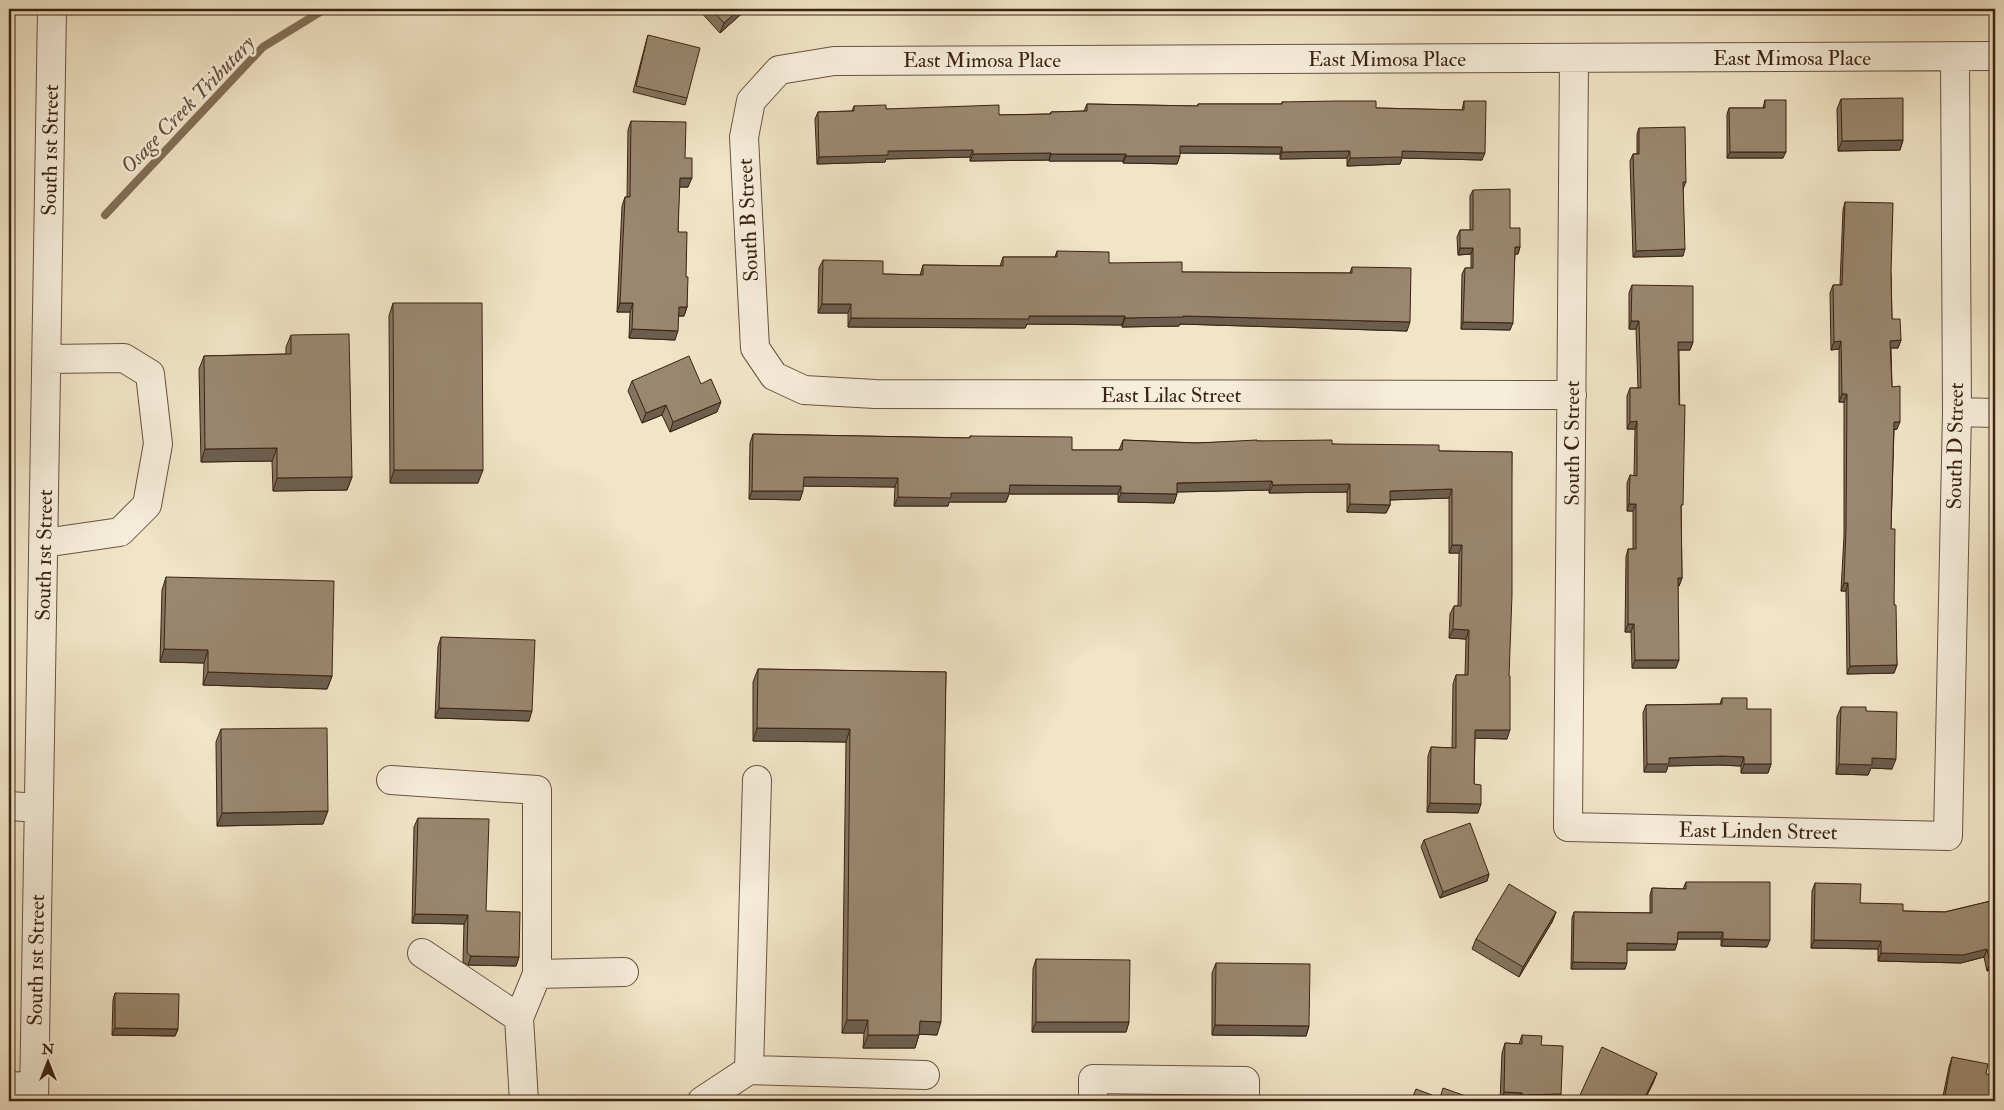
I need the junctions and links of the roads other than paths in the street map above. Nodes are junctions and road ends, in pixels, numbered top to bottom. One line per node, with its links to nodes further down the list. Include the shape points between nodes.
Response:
1 (52, 9): 6 (street, South 1st Street)
2 (1995, 56): 3 (street, East Mimosa Place)
3 (1954, 57): 4 (street, East Mimosa Place); 9 (street, South D Street)
4 (1574, 58): 5 (street, East Mimosa Place, via 834,61); 8 (street, South C Street)
5 (779, 70): 7 (street, South B Street, via 751,100 744,137 755,348)
6 (47, 359): 11 (street, South 1st Street); 11 (street, via 124,358 150,374 158,444 147,505 120,532)
7 (774, 376): 8 (street, East Lilac Street, via 804,390 875,394)
8 (1572, 395): 16 (street, South C Street)
9 (1956, 412): 10 (street); 17 (street, South D Street)
10 (1995, 413)
11 (44, 543): 15 (street, South 1st Street)
12 (391, 780): 20 (street, via 537,790)
13 (758, 780): 22 (street)
14 (9, 806): 15 (street)
15 (39, 808): 24 (street, South 1st Street)
16 (1568, 827): 17 (street, East Linden Street)
17 (1948, 836)
18 (422, 952): 21 (street)
19 (624, 972): 20 (street)
20 (537, 974): 21 (street)
21 (519, 1018): 25 (street)
22 (749, 1070): 23 (street); 26 (street)
23 (925, 1075)
24 (26, 1091)
25 (524, 1101)
26 (702, 1101)
27 (1093, 1101): 28 (street, via 1093,1078 1246,1081)
28 (1245, 1101)

